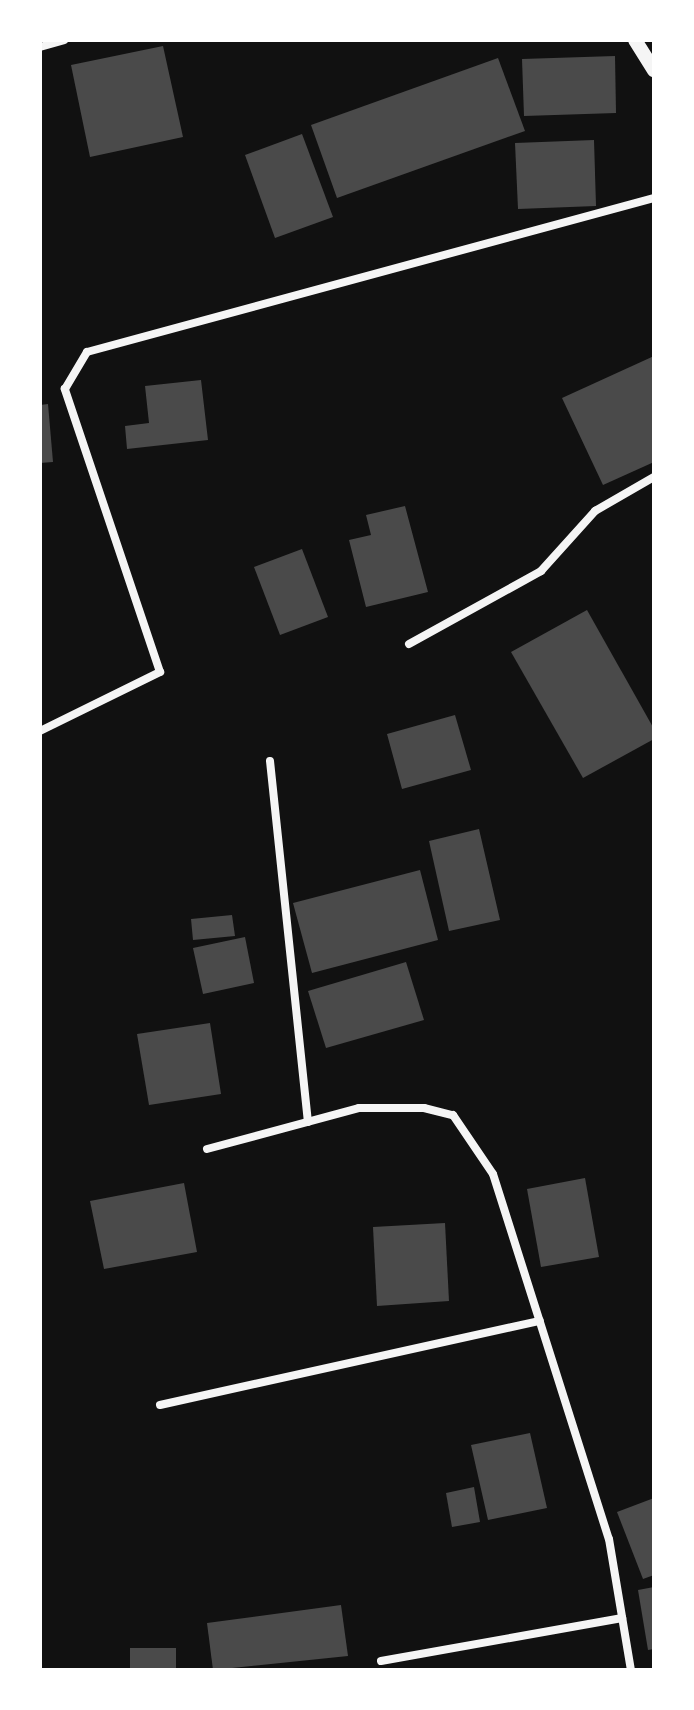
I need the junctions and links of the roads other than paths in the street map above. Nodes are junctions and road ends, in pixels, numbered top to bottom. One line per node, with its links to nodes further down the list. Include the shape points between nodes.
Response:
1 (64, 40): 3 (street)
2 (635, 40): 4 (street)
3 (40, 47)
4 (654, 71)
5 (654, 198): 8 (street, via 87,352 65,389 160,672)
6 (654, 477): 7 (street, via 595,511 541,571)
7 (409, 644)
8 (40, 731)
9 (270, 761): 10 (street)
10 (308, 1122): 11 (street); 12 (street, via 359,1108 424,1108 453,1115 493,1174)
11 (207, 1149)
12 (540, 1321): 13 (street); 14 (street, via 609,1539)
13 (160, 1405)
14 (622, 1618): 15 (street); 16 (street)
15 (381, 1661)
16 (631, 1670)

